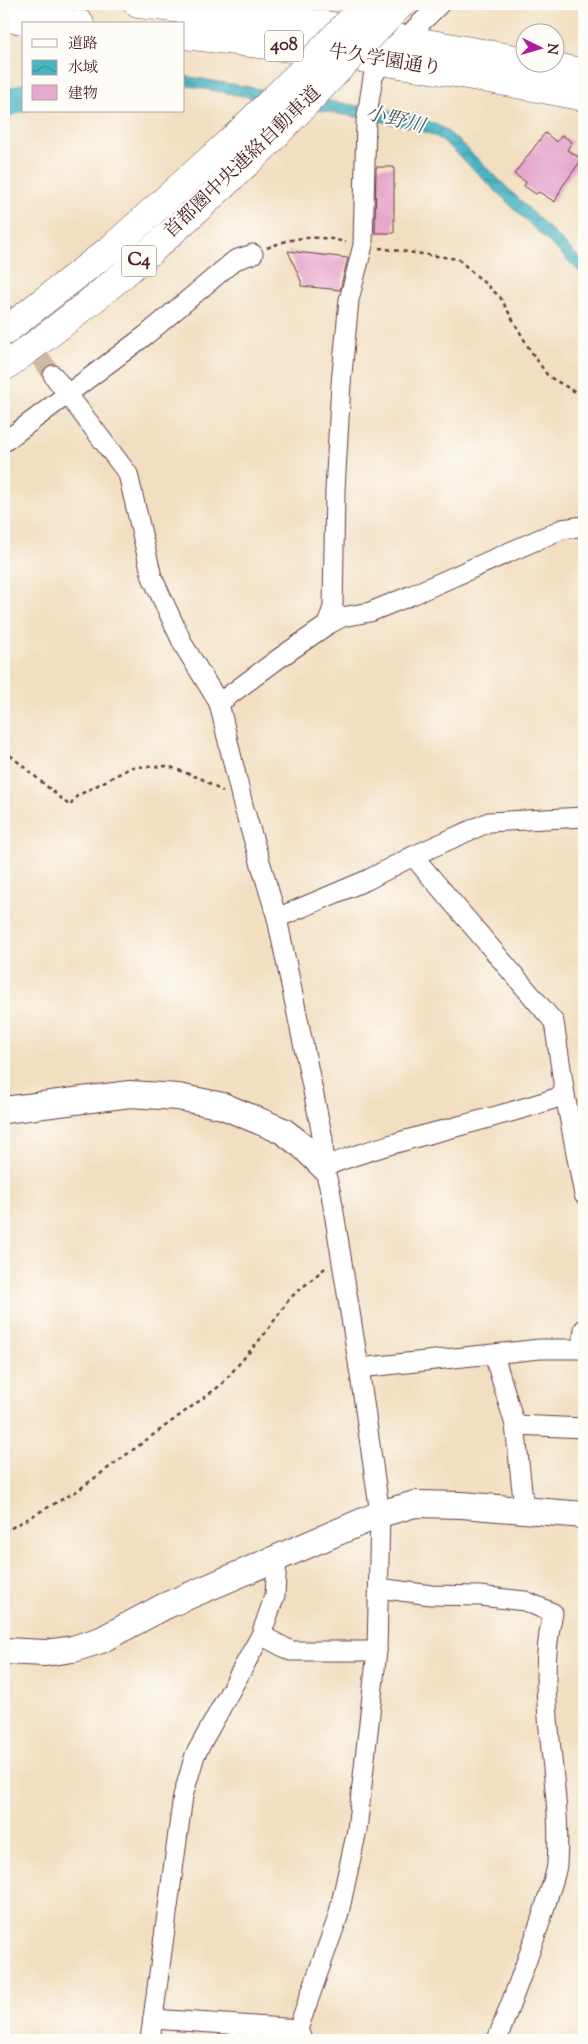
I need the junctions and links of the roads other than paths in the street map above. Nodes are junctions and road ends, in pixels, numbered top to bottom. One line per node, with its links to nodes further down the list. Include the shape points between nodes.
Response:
1 (138, 4): 8 (highway, 牛久学園通り / 408, via 326,25)
2 (366, 4): 15 (highway, 首都圏中央連絡自動車道 / C4, bridge, via 235,137 112,247)
3 (401, 4): 16 (highway, 首都圏中央連絡自動車道 / C4, bridge, via 203,206 136,265)
4 (440, 4): 8 (street)
5 (4, 18): 6 (highway)
6 (55, 22)
7 (185, 34): 10 (highway, 牛久学園通り / 408)
8 (405, 38): 9 (highway, 牛久学園通り / 408); 10 (street)
9 (516, 59)
10 (383, 60): 13 (highway, 牛久学園通り / 408); 21 (street, via 374,78 367,113 363,245 349,300 335,490 333,607)
11 (566, 69): 12 (highway)
12 (584, 73)
13 (584, 97)
14 (253, 254): 18 (street, via 235,260 146,335)
15 (4, 332)
16 (4, 367)
17 (53, 374): 18 (street)
18 (68, 394): 19 (street); 22 (street, via 128,474 152,577 184,646)
19 (4, 442)
20 (584, 526): 21 (street, via 543,536 412,595 370,612 342,617)
21 (327, 625): 22 (street)
22 (219, 703): 25 (street, via 243,805)
23 (584, 817): 24 (street, via 489,822)
24 (413, 856): 25 (street, via 367,880); 26 (street, via 554,1022)
25 (277, 918): 28 (street, via 323,1139)
26 (565, 1095): 28 (street, via 350,1156); 29 (street)
27 (4, 1110): 28 (street, via 130,1094 178,1097 223,1106 282,1131)
28 (324, 1167): 32 (street)
29 (584, 1196)
30 (584, 1329): 31 (street, via 582,1349 540,1349)
31 (494, 1355): 32 (street); 33 (street)
32 (359, 1368): 36 (street)
33 (515, 1425): 34 (street); 35 (street)
34 (584, 1428)
35 (524, 1509): 36 (street, via 415,1504); 37 (street)
36 (380, 1514): 38 (street); 39 (street)
37 (584, 1515)
38 (277, 1558): 40 (street, via 275,1595); 41 (street, via 73,1650 45,1653)
39 (379, 1588): 42 (street); 46 (street, via 525,1601 553,1613 547,1637 547,1684 557,1866 542,1919)
40 (261, 1635): 42 (street, via 291,1651); 43 (street, via 195,1755 183,1796)
41 (4, 1651)
42 (377, 1651): 44 (street, via 357,1830 338,1917)
43 (152, 2019): 44 (street); 45 (street)
44 (300, 2035)
45 (150, 2040)
46 (497, 2040)

